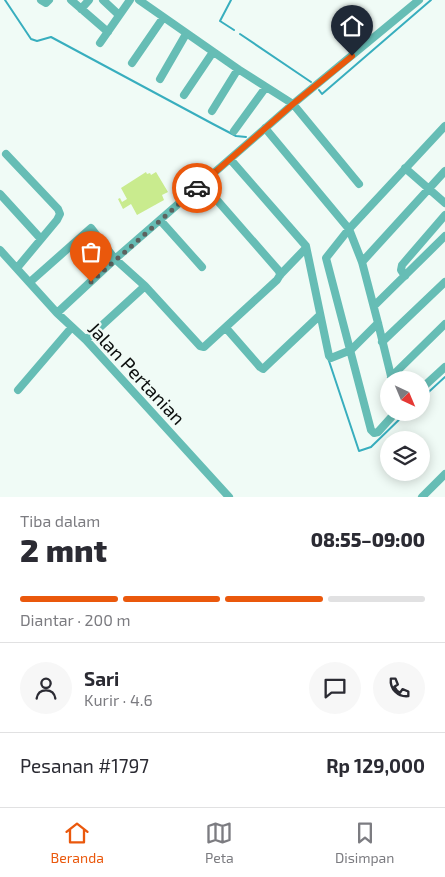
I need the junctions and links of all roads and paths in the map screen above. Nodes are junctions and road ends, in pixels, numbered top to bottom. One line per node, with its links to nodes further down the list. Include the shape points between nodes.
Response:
1 (71, 0): 7 (street)
2 (89, 0): 7 (street)
3 (103, 0): 8 (street)
4 (130, 0): 8 (street)
5 (138, 0): 9 (street)
6 (419, 0): 19 (street)
7 (81, 9): 10 (street)
8 (120, 15): 10 (street)
9 (163, 18): 11 (street); 14 (street)
10 (108, 32): 12 (street)
11 (186, 34): 13 (street); 16 (street)
12 (100, 43)
13 (213, 52): 15 (street); 18 (street)
14 (132, 63)
15 (238, 69): 17 (street); 20 (street)
16 (160, 79)
17 (266, 87): 19 (street); 23 (street)
18 (184, 95)
19 (293, 104): 22 (street); 29 (street)
20 (212, 111)
21 (445, 126): 26 (street)
22 (265, 128): 25 (street); 35 (street)
23 (234, 131)
24 (6, 154): 36 (street, via 59,210 57,220)
25 (230, 159): 28 (street); 38 (street)
26 (405, 168): 30 (street); 35 (street)
27 (445, 171): 30 (street)
28 (202, 183): 34 (street); 46 (street)
29 (359, 184)
30 (428, 188): 32 (street); 43 (street)
31 (0, 194): 36 (street)
32 (445, 203)
33 (445, 215): 39 (street)
34 (160, 220): 42 (street); 44 (street)
35 (349, 229): 43 (street); 60 (street, via 328,253 326,261)
36 (41, 239): 45 (street)
37 (443, 242): 41 (street)
38 (306, 248): 46 (street); 53 (street)
39 (416, 248): 41 (street); 47 (street, via 402,266)
40 (0, 250): 45 (street, Jalan Pertanian)
41 (425, 256): 47 (street)
42 (115, 259): 48 (street, via 90,228); 50 (street); 52 (street)
43 (362, 262): 51 (street)
44 (202, 267)
45 (17, 268): 48 (street, Jalan Pertanian)
46 (280, 275): 57 (street)
47 (405, 276): 51 (street)
48 (30, 282): 52 (street, Jalan Pertanian)
49 (445, 282): 59 (street)
50 (144, 286): 57 (street, via 202,347); 58 (street)
51 (374, 306): 54 (street)
52 (57, 312): 56 (street, Jalan Pertanian)
53 (319, 316): 57 (street, via 264,369); 60 (street, via 328,354 334,357)
54 (378, 323): 59 (street); 60 (street)
55 (445, 324): 63 (street)
56 (72, 326): 58 (street, Jalan Pertanian); 65 (street)
57 (226, 328)
58 (86, 340): 68 (street, Jalan Pertanian)
59 (382, 342): 62 (street)
60 (350, 350): 66 (street, via 369,427 372,432 378,432)
61 (445, 367): 64 (street)
62 (389, 371)
63 (399, 371)
64 (430, 381)
65 (18, 390)
66 (388, 421)
67 (445, 474): 69 (street)
68 (229, 497)
69 (422, 497)

